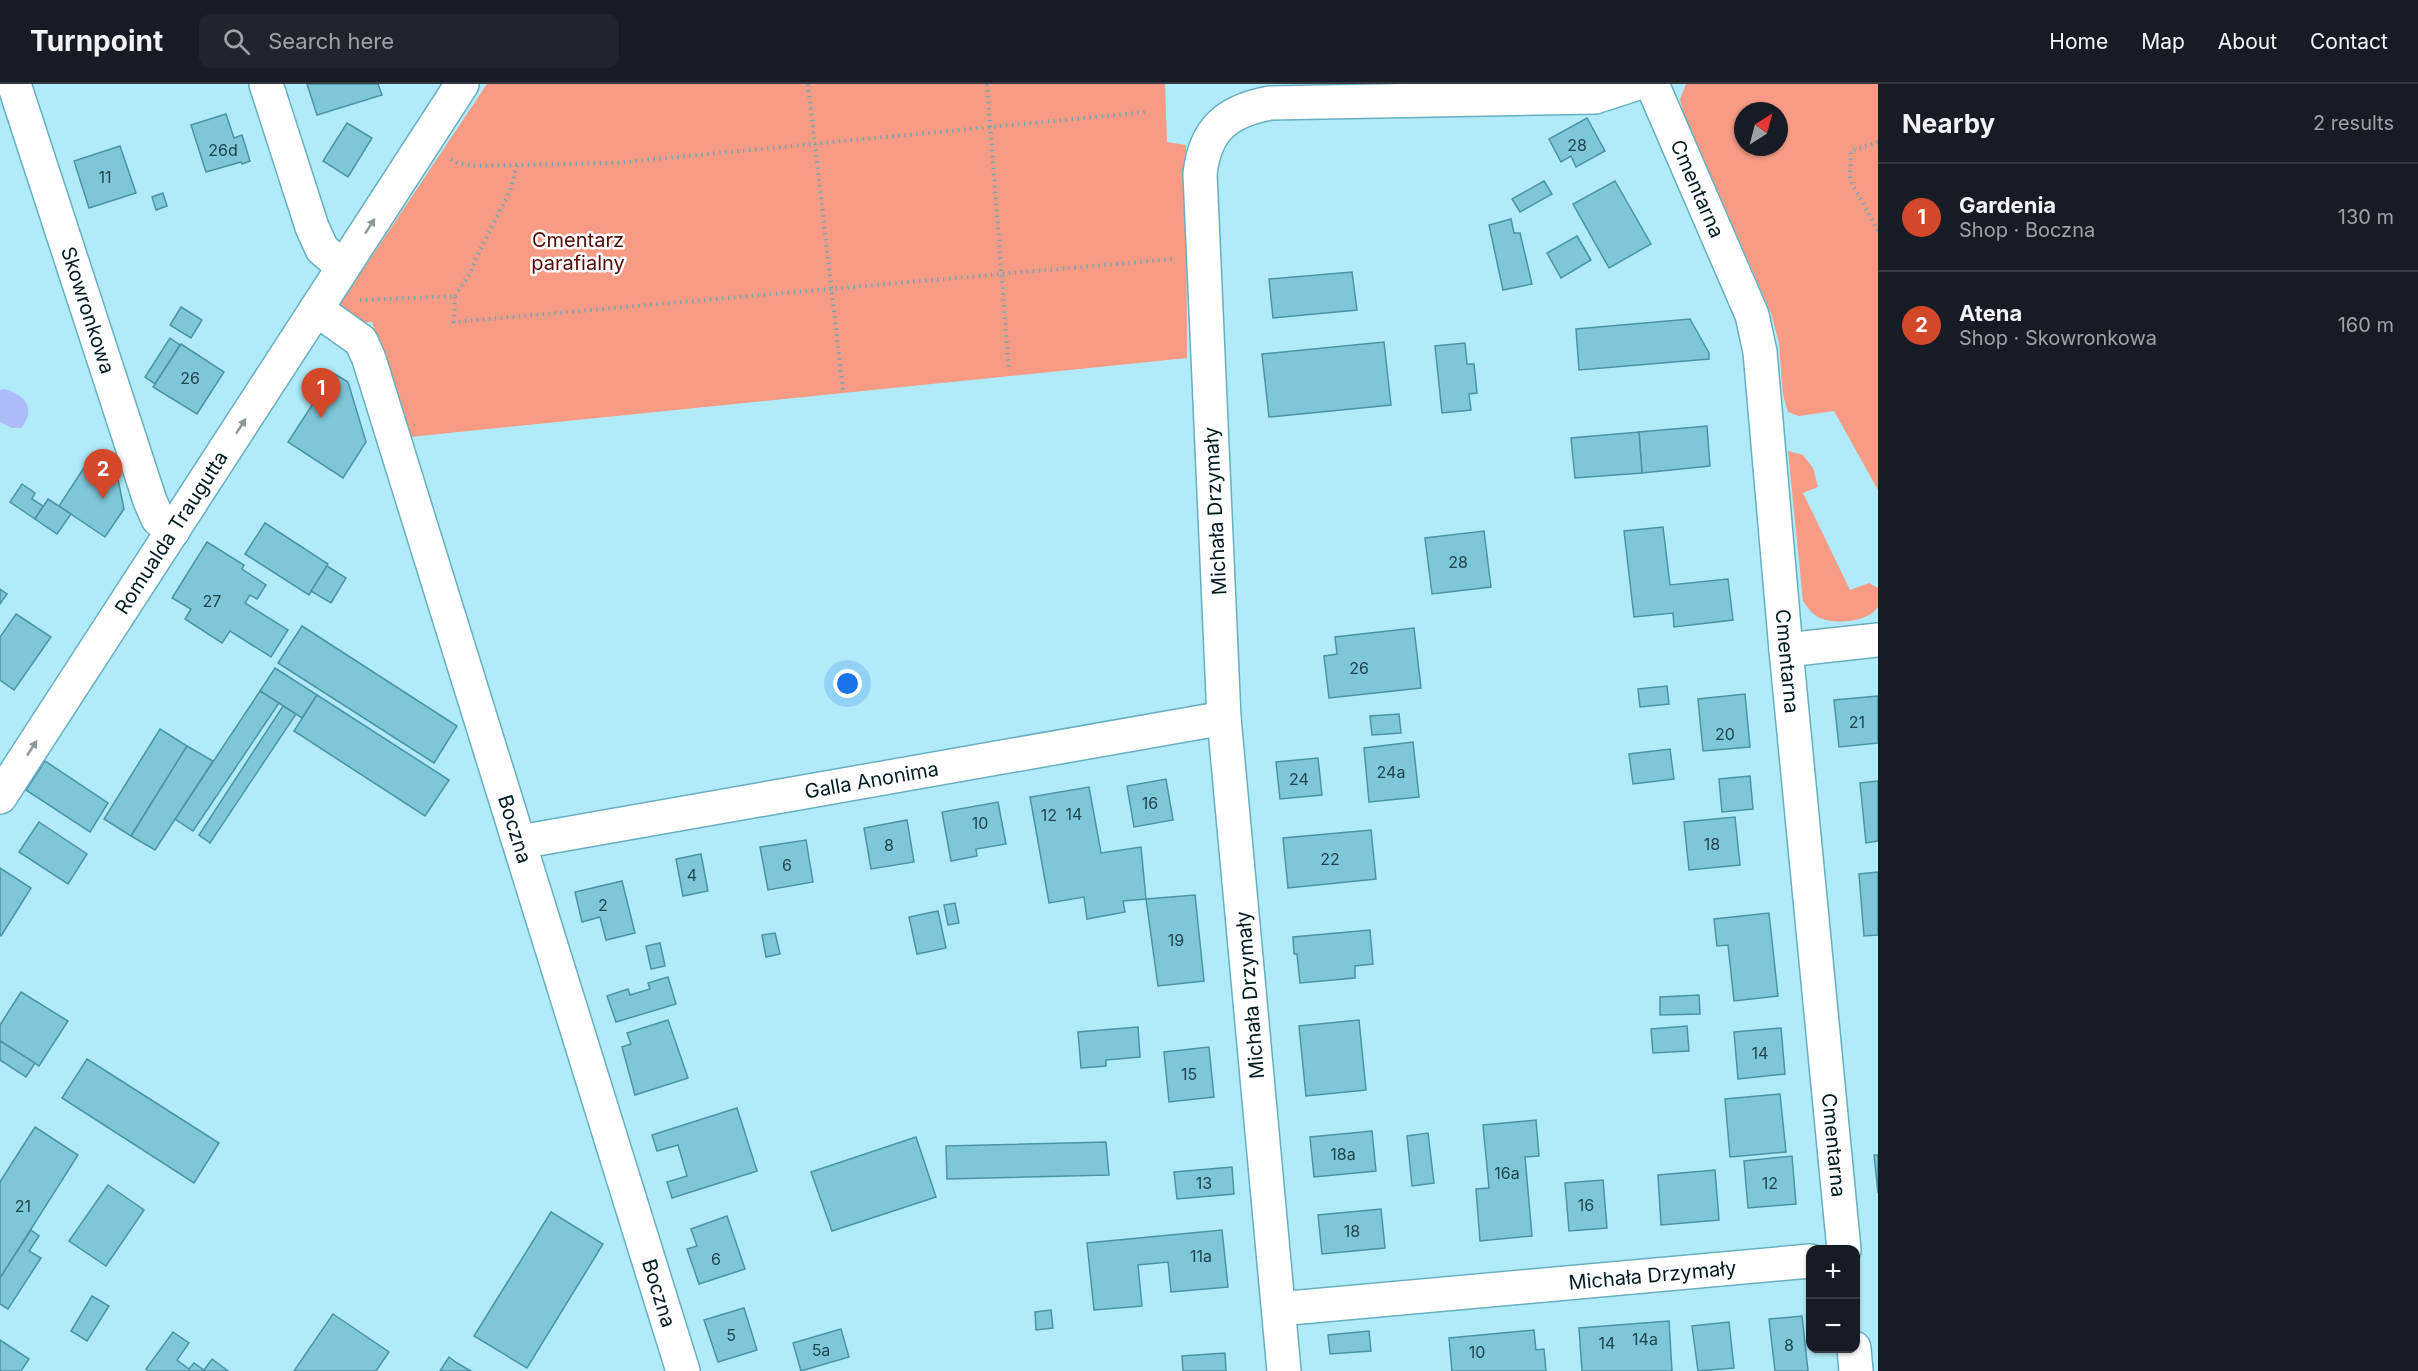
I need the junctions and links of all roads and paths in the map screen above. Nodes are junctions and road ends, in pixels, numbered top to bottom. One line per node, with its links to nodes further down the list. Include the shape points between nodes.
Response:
1 (14, 84): 22 (street, Skowronkowa, via 150,501 158,519)
2 (266, 84): 15 (street, via 314,234 322,249)
3 (462, 84): 9 (street, Romualda Traugutta)
4 (808, 84): 11 (path)
5 (987, 84): 8 (path)
6 (1641, 87): 24 (street, Cmentarna, via 1744,298 1756,332); 25 (street, Michała Drzymały, via 1595,97 1270,103 1234,113 1208,142 1200,174)
7 (1147, 112): 8 (path)
8 (990, 127): 11 (path); 16 (path)
9 (425, 142): 12 (path, via 458,163); 15 (street, Romualda Traugutta, one-way to 9)
10 (1878, 142): 13 (path, via 1851,151 1850,171 1850,180)
11 (815, 144): 12 (path, via 614,163); 17 (path)
12 (517, 165): 18 (path, via 510,191 470,273)
13 (1878, 231)
14 (1172, 259): 16 (path)
15 (343, 267): 19 (street, Romualda Traugutta)
16 (1002, 274): 17 (path); 20 (path)
17 (832, 289): 18 (path, via 454,322); 21 (path)
18 (454, 296): 19 (path, via 355,301)
19 (328, 317): 22 (street, Romualda Traugutta, one-way to 19); 27 (street, Boczna, via 361,341 369,359)
20 (1009, 371)
21 (843, 390)
22 (173, 531): 26 (street, Romualda Traugutta, one-way to 22)
23 (1878, 640): 24 (street)
24 (1786, 650): 28 (street, Cmentarna)
25 (1224, 718): 27 (street, Galla Anonima); 30 (street, Michała Drzymały)
26 (0, 796)
27 (520, 842): 32 (street, Boczna)
28 (1844, 1245)
29 (1806, 1261): 30 (street, Michała Drzymały)
30 (1279, 1309): 33 (street, Michała Drzymały)
31 (1854, 1353): 34 (street)
32 (683, 1371)
33 (1284, 1371)
34 (1856, 1371)

